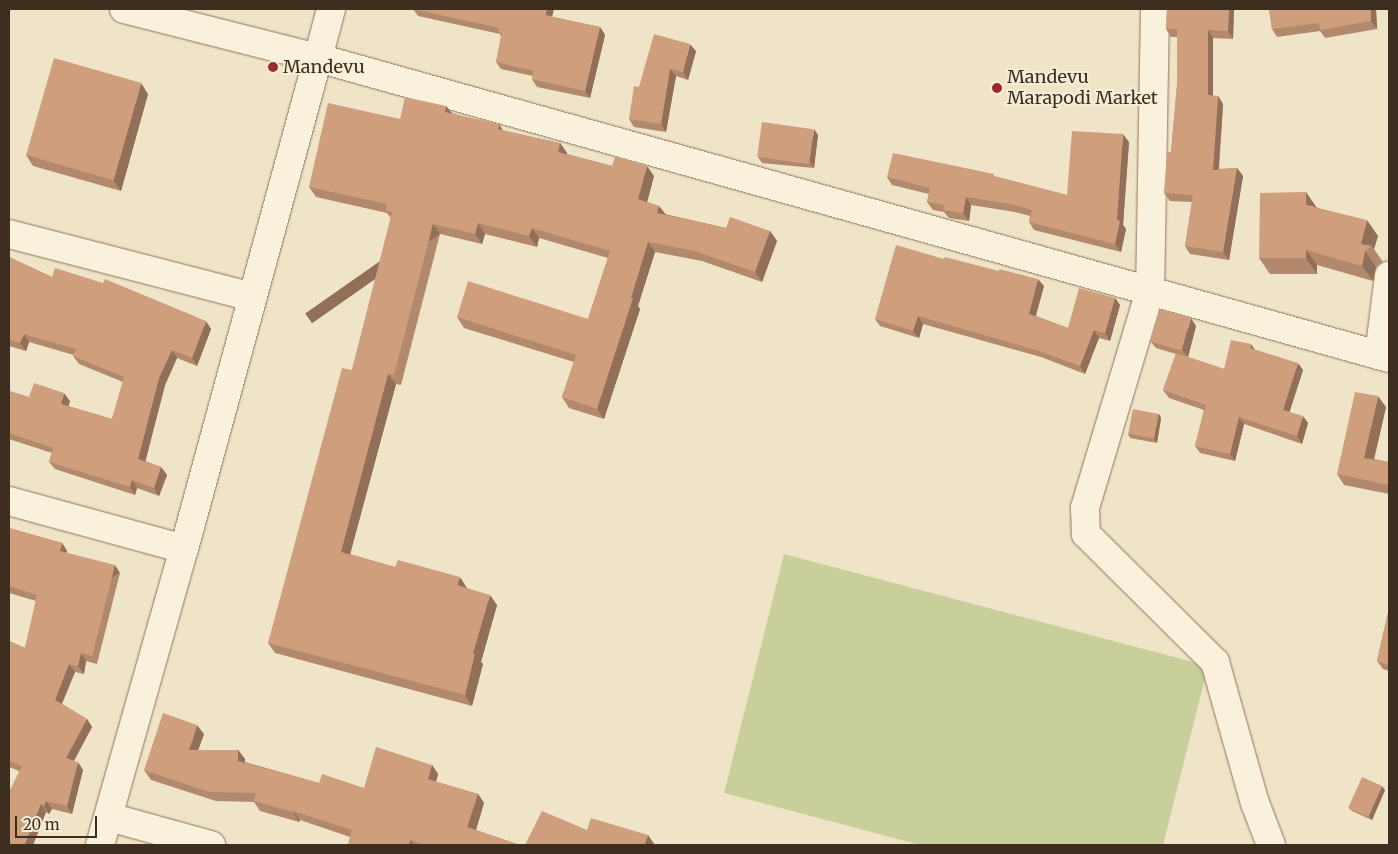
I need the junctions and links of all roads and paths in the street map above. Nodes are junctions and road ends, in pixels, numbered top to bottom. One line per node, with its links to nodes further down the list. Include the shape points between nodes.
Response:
1 (124, 9): 4 (street)
2 (331, 9): 4 (street)
3 (1155, 9): 7 (street)
4 (318, 58): 7 (street); 8 (street)
5 (9, 234): 8 (street)
6 (1389, 276): 9 (street)
7 (1150, 291): 9 (street); 15 (street, via 1084,508 1086,534 1215,662 1255,803)
8 (252, 297): 11 (street)
9 (1384, 357)
10 (9, 501): 11 (street)
11 (184, 549): 12 (street)
12 (109, 817): 13 (street); 14 (street)
13 (100, 845)
14 (210, 845)
15 (1271, 845)

